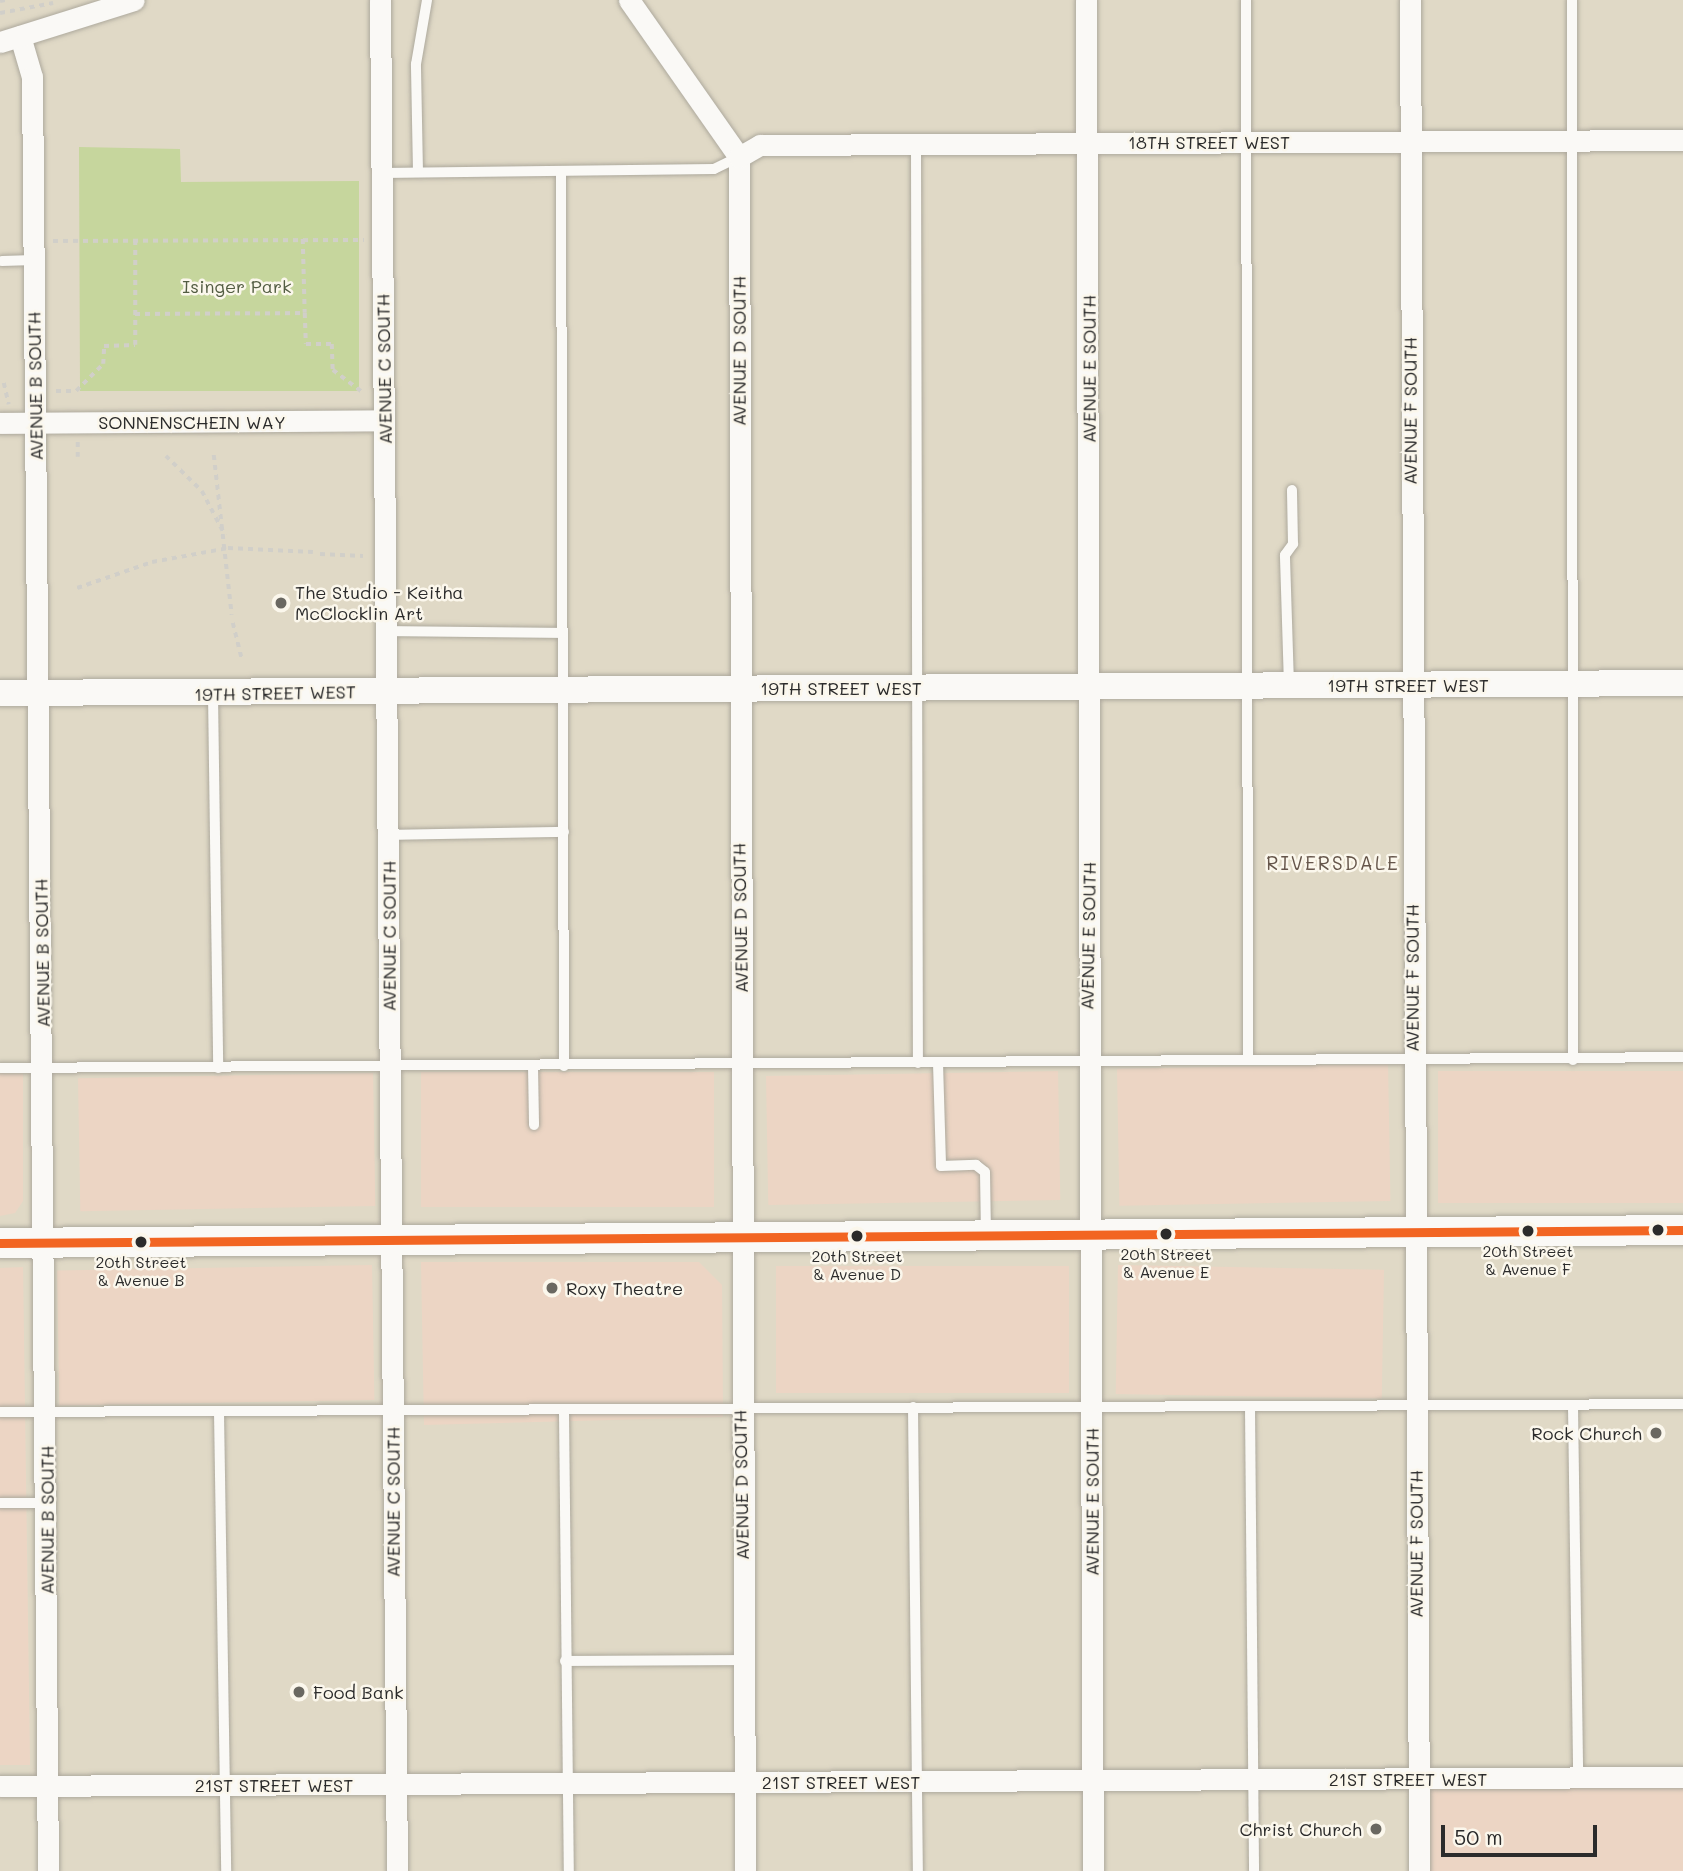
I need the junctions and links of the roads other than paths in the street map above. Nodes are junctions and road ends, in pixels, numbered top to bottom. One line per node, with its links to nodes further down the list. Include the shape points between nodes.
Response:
1 (134, 0): 9 (street)
2 (380, 0): 18 (street, AVENUE C SOUTH)
3 (427, 0): 19 (lane, via 416,64)
4 (629, 0): 16 (street)
5 (1086, 0): 12 (street, AVENUE E SOUTH)
6 (1246, 0): 13 (lane)
7 (1410, 0): 14 (street, AVENUE F SOUTH)
8 (1572, 0): 10 (lane)
9 (10, 39): 20 (street, AVENUE B SOUTH, via 32,77)
10 (1574, 140): 11 (street, 18TH STREET WEST); 14 (street, 18TH STREET WEST); 29 (lane)
11 (1683, 140)
12 (1087, 142): 13 (street, 18TH STREET WEST); 15 (street, 18TH STREET WEST); 33 (street, AVENUE E SOUTH)
13 (1248, 142): 14 (street, 18TH STREET WEST); 32 (lane)
14 (1411, 142): 31 (street, AVENUE F SOUTH)
15 (916, 145): 16 (street, 18TH STREET WEST, via 760,145); 34 (lane)
16 (739, 157): 17 (lane, via 714,169); 35 (street, AVENUE D SOUTH)
17 (562, 172): 19 (lane); 27 (lane)
18 (382, 173): 19 (lane); 22 (street, AVENUE C SOUTH)
19 (418, 173)
20 (34, 260): 21 (lane); 24 (street, AVENUE B SOUTH)
21 (2, 261)
22 (384, 420): 24 (street, SONNENSCHEIN WAY); 26 (street, AVENUE C SOUTH)
23 (0, 422): 24 (street, SONNENSCHEIN WAY)
24 (36, 423): 39 (street, AVENUE B SOUTH)
25 (1292, 490): 30 (lane, via 1293,544 1285,555)
26 (386, 631): 27 (lane); 37 (street, AVENUE C SOUTH)
27 (563, 633): 36 (lane)
28 (1683, 683): 29 (street, 19TH STREET WEST)
29 (1570, 684): 31 (street, 19TH STREET WEST); 46 (lane)
30 (1289, 685): 31 (street, 19TH STREET WEST); 32 (street, 19TH STREET WEST)
31 (1410, 685): 45 (street, AVENUE F SOUTH)
32 (1249, 686): 33 (street, 19TH STREET WEST); 44 (lane)
33 (1091, 687): 34 (street, 19TH STREET WEST); 49 (street, AVENUE E SOUTH)
34 (914, 688): 35 (street, 19TH STREET WEST); 47 (lane)
35 (738, 689): 36 (street, 19TH STREET WEST); 50 (street, AVENUE D SOUTH)
36 (563, 691): 37 (street, 19TH STREET WEST); 41 (lane)
37 (387, 692): 40 (street, 19TH STREET WEST); 42 (street, AVENUE C SOUTH)
38 (0, 693): 39 (street, 19TH STREET WEST)
39 (38, 694): 40 (street, 19TH STREET WEST); 55 (street, AVENUE B SOUTH)
40 (213, 694): 56 (lane)
41 (564, 832): 42 (lane); 52 (lane)
42 (388, 835): 53 (street, AVENUE C SOUTH)
43 (1683, 1057): 46 (lane)
44 (1248, 1059): 45 (lane); 49 (lane)
45 (1413, 1060): 46 (lane); 59 (street, AVENUE F SOUTH)
46 (1573, 1060)
47 (918, 1063): 48 (lane); 50 (lane)
48 (938, 1063): 49 (lane); 61 (lane, via 941,1166 976,1165 985,1172)
49 (1087, 1063): 60 (street, AVENUE E SOUTH)
50 (742, 1065): 52 (lane); 62 (street, AVENUE D SOUTH)
51 (533, 1066): 52 (lane); 53 (lane); 57 (lane)
52 (564, 1066)
53 (390, 1067): 56 (lane); 63 (street, AVENUE C SOUTH)
54 (0, 1068): 55 (lane)
55 (43, 1068): 56 (lane); 65 (street, AVENUE B SOUTH)
56 (218, 1068)
57 (534, 1125)
58 (1683, 1230): 59 (main road)
59 (1416, 1232): 60 (main road); 70 (street, AVENUE F SOUTH)
60 (1091, 1235): 61 (main road); 68 (street, AVENUE E SOUTH)
61 (986, 1236): 62 (main road)
62 (742, 1238): 63 (main road); 72 (street, AVENUE D SOUTH)
63 (391, 1241): 65 (main road); 77 (street, AVENUE C SOUTH)
64 (0, 1243): 65 (main road)
65 (44, 1243): 74 (street, AVENUE B SOUTH)
66 (1683, 1404): 71 (lane)
67 (913, 1406): 68 (lane); 72 (lane); 88 (lane)
68 (1092, 1406): 69 (lane); 85 (street, AVENUE E SOUTH)
69 (1250, 1406): 70 (lane); 86 (lane)
70 (1415, 1406): 71 (lane); 84 (street, AVENUE F SOUTH)
71 (1573, 1406): 83 (lane)
72 (740, 1408): 76 (lane); 80 (street, AVENUE D SOUTH)
73 (0, 1412): 74 (lane)
74 (46, 1412): 75 (lane); 79 (street, AVENUE B SOUTH)
75 (219, 1412): 77 (lane); 92 (lane)
76 (564, 1412): 77 (lane); 81 (lane)
77 (393, 1413): 91 (street, AVENUE C SOUTH)
78 (0, 1503): 79 (lane)
79 (47, 1503): 90 (street, AVENUE B SOUTH)
80 (743, 1660): 81 (lane); 87 (street, AVENUE D SOUTH)
81 (565, 1661): 89 (lane)
82 (1683, 1777): 83 (street, 21ST STREET WEST)
83 (1578, 1778): 84 (street, 21ST STREET WEST)
84 (1418, 1779): 86 (street, 21ST STREET WEST); 102 (street, AVENUE F SOUTH)
85 (1093, 1780): 86 (street, 21ST STREET WEST); 88 (street, 21ST STREET WEST); 100 (street, AVENUE E SOUTH)
86 (1252, 1780): 101 (lane)
87 (744, 1782): 88 (street, 21ST STREET WEST); 89 (street, 21ST STREET WEST); 98 (street, AVENUE D SOUTH)
88 (918, 1782): 99 (lane)
89 (568, 1783): 91 (street, 21ST STREET WEST); 97 (lane)
90 (48, 1784): 92 (street, 21ST STREET WEST); 93 (street, 21ST STREET WEST); 94 (street, AVENUE B SOUTH)
91 (397, 1784): 92 (street, 21ST STREET WEST); 96 (street, AVENUE C SOUTH)
92 (226, 1785): 95 (lane)
93 (0, 1786)
94 (48, 1871)
95 (226, 1871)
96 (397, 1871)
97 (569, 1871)
98 (746, 1871)
99 (918, 1871)
100 (1093, 1871)
101 (1254, 1871)
102 (1419, 1871)

